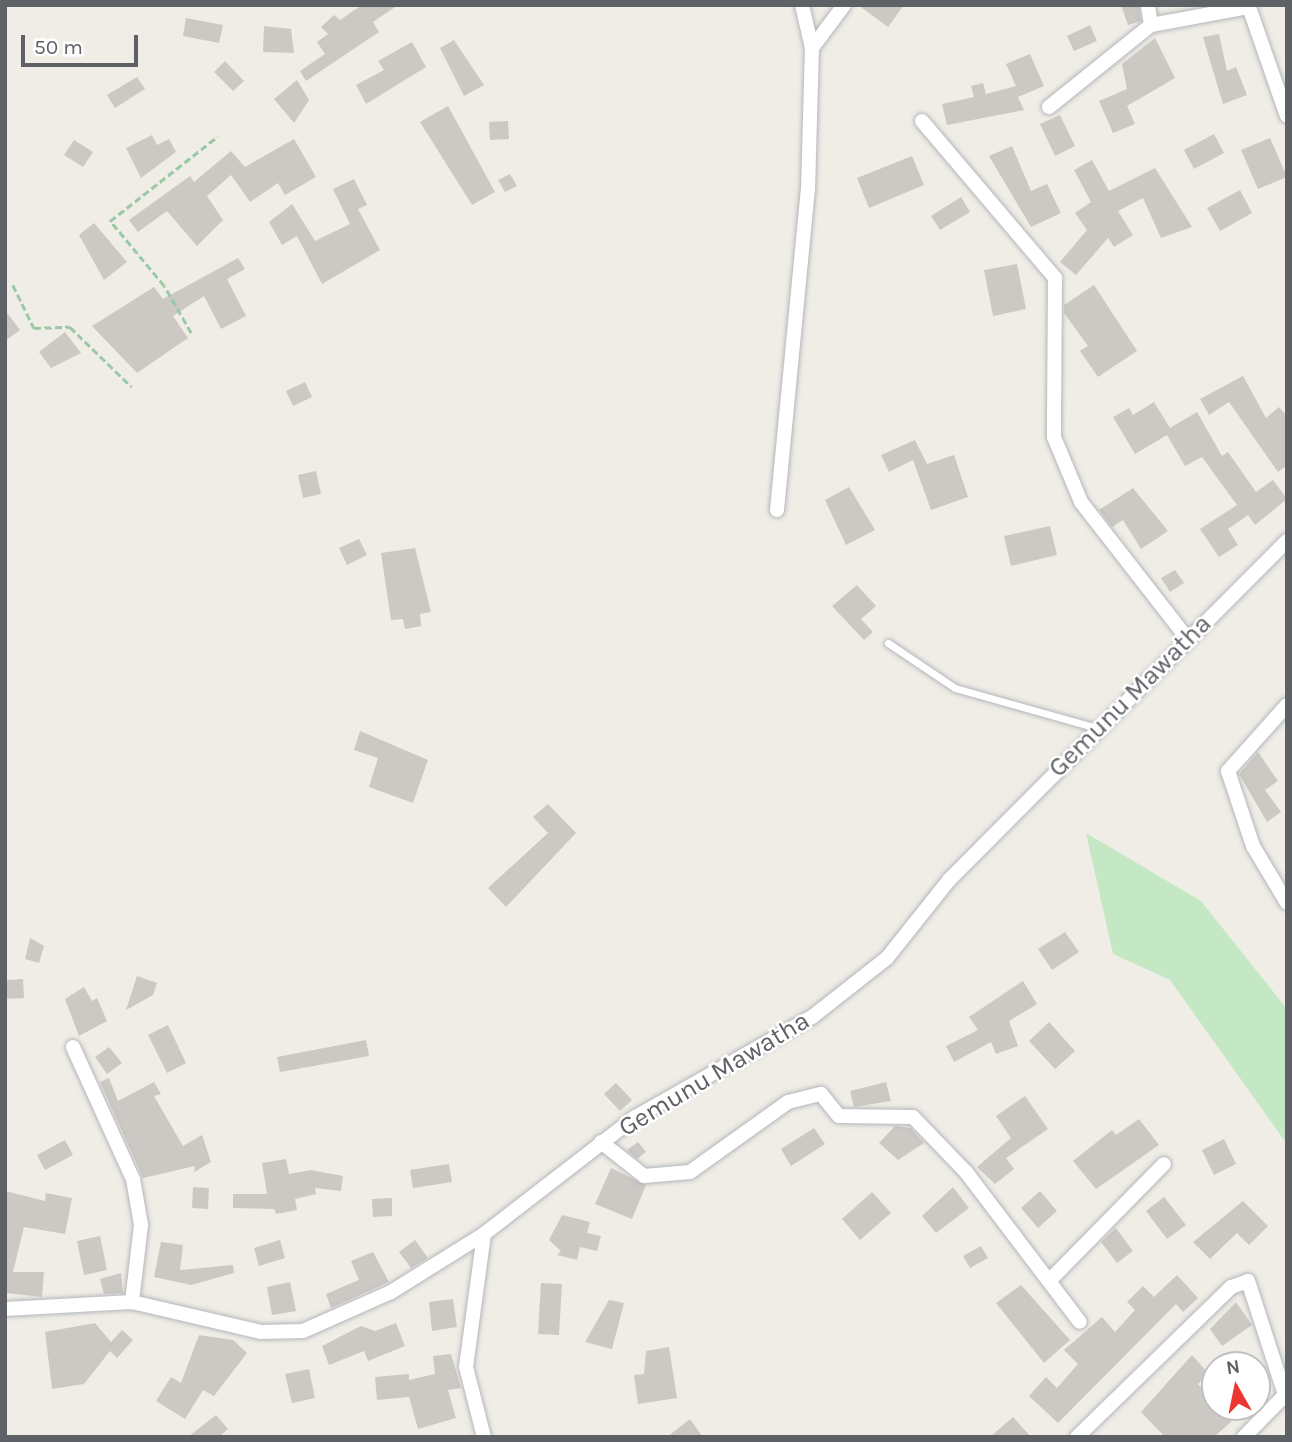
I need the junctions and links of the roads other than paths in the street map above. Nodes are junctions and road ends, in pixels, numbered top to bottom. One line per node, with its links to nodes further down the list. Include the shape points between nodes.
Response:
1 (802, 5): 5 (street)
2 (844, 5): 5 (street)
3 (1148, 5): 4 (street)
4 (1151, 25): 6 (street); 7 (street, via 1250,7)
5 (812, 48): 9 (street, via 808,190)
6 (1049, 107)
7 (1287, 117)
8 (922, 121): 11 (street, via 1055,278 1054,437 1081,502)
9 (777, 510)
10 (1287, 541): 11 (street, Gemunu Mawatha)
11 (1186, 637): 14 (street, Gemunu Mawatha)
12 (888, 643): 14 (lane, via 955,688)
13 (1285, 711): 15 (street, via 1228,771 1253,846)
14 (1097, 728): 17 (street, Gemunu Mawatha, via 949,880 887,958 812,1017)
15 (1287, 904)
16 (73, 1048): 21 (street, via 134,1179 141,1225)
17 (601, 1142): 19 (street, Gemunu Mawatha); 20 (street, via 643,1176 690,1172 788,1102 821,1094 839,1116 913,1116)
18 (1164, 1164): 20 (street)
19 (484, 1234): 21 (street, Gemunu Mawatha, via 391,1292 303,1331 261,1332); 25 (street, via 466,1367)
20 (1051, 1279): 23 (street)
21 (132, 1302): 22 (street, Gemunu Mawatha)
22 (5, 1309)
23 (1080, 1322)
24 (1286, 1398): 26 (street, via 1248,1281 1231,1287); 27 (street)
25 (484, 1437)
26 (1077, 1437)
27 (1244, 1437)

